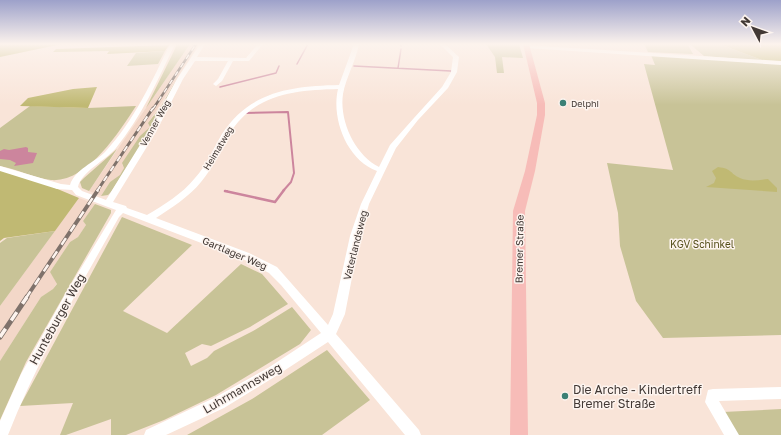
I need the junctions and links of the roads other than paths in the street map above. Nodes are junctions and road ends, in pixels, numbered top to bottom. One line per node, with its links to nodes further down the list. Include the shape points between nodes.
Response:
1 (163, 64): 11 (street, via 142,105 128,125 106,155 78,177)
2 (190, 64): 12 (street, Venner Weg)
3 (229, 64): 7 (street)
4 (349, 64): 8 (street)
5 (455, 64): 10 (street, Vaterlandsweg, via 454,72 438,96 403,134)
6 (532, 64): 20 (main road, Bremer Straße, via 541,103 541,115 519,210)
7 (216, 84)
8 (341, 87): 10 (street, via 339,104 354,151 370,165); 14 (street, Heimatweg, via 288,90 250,106 232,125 194,185)
9 (0, 168): 11 (street, Gartlager Weg, via 60,187)
10 (381, 170): 15 (street, Vaterlandsweg, via 365,204 355,236 339,314)
11 (74, 188): 12 (street, Gartlager Weg, via 79,193)
12 (108, 203): 13 (street, Gartlager Weg)
13 (122, 208): 14 (street, Gartlager Weg); 18 (street, Hunteburger Weg, via 32,364)
14 (150, 218): 15 (street, Gartlager Weg, via 273,270)
15 (330, 334): 17 (street, Gartlager Weg); 19 (street, Luhrmannsweg, via 226,400)
16 (781, 393): 21 (street, via 713,395 712,402)
17 (409, 433)
18 (1, 435)
19 (151, 435)
20 (519, 435)
21 (732, 435)

